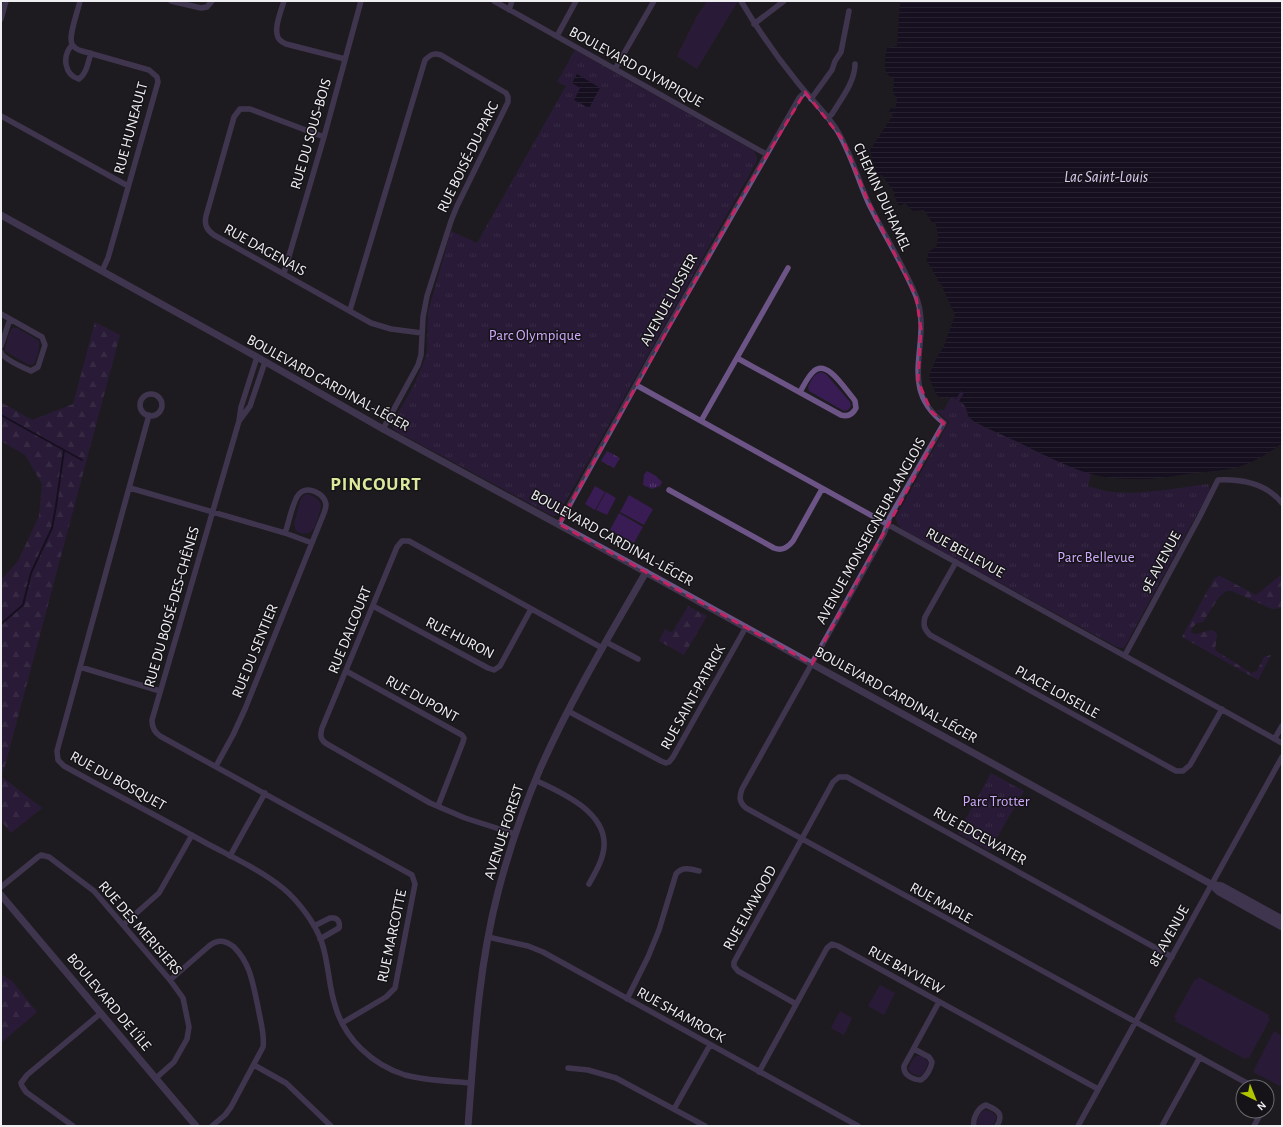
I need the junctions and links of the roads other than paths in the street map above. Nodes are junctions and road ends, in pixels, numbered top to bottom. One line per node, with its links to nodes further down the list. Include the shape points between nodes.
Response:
1 (6, 1): 15 (street)
2 (80, 1): 18 (street, via 71,35)
3 (171, 1): 4 (street, via 201,8 208,7)
4 (212, 1)
5 (284, 1): 20 (street, via 276,32 280,41)
6 (361, 1): 20 (street, RUE DU SOUS-BOIS)
7 (494, 1): 13 (street, BOULEVARD OLYMPIQUE)
8 (512, 1): 13 (street)
9 (576, 1): 17 (street)
10 (654, 1): 22 (street)
11 (741, 1): 16 (street, CHEMIN DUHAMEL)
12 (784, 1): 16 (street)
13 (510, 10): 17 (street, BOULEVARD OLYMPIQUE)
14 (849, 12): 24 (street, via 841,52 832,70)
15 (1, 19)
16 (754, 24): 23 (street, CHEMIN DUHAMEL)
17 (557, 36): 22 (street, BOULEVARD OLYMPIQUE)
18 (72, 45): 19 (street, RUE HUNEAULT, via 76,49); 19 (street, via 67,51 66,64 75,78 83,77)
19 (90, 53): 29 (street, RUE HUNEAULT, via 149,70 157,77 158,86)
20 (344, 60): 27 (street, RUE DU SOUS-BOIS)
21 (855, 64): 26 (street, via 852,79)
22 (615, 69): 28 (street, BOULEVARD OLYMPIQUE)
23 (805, 92): 24 (street, CHEMIN DUHAMEL); 28 (street, AVENUE LUSSIER)
24 (811, 99): 26 (street, CHEMIN DUHAMEL)
25 (1, 116): 29 (street)
26 (828, 118): 48 (street, CHEMIN DUHAMEL, via 846,146 868,201 916,296 921,329 918,381 931,411)
27 (324, 137): 33 (street, RUE DU SOUS-BOIS); 33 (street, RUE DAGENAIS, via 250,110 240,109 234,117 205,225 214,235)
28 (766, 154): 43 (street, AVENUE LUSSIER)
29 (128, 186): 32 (street, RUE HUNEAULT)
30 (1, 214): 32 (street, BOULEVARD CARDINAL-LÉGER)
31 (788, 268): 41 (street)
32 (102, 271): 40 (street, BOULEVARD CARDINAL-LÉGER)
33 (284, 274): 34 (street, RUE DAGENAIS)
34 (350, 310): 37 (street, RUE DAGENAIS, via 371,323 391,329); 37 (street, RUE BOISÉ-DU-PARC, via 425,60 435,54 442,55 506,93 508,102 450,221 427,296)
35 (1, 314): 36 (street)
36 (10, 319): 38 (street); 39 (street, via 42,337 45,345 38,367 31,371 6,358)
37 (422, 333): 49 (street, RUE BOISÉ-DU-PARC, via 418,365)
38 (1, 346)
39 (1, 352)
40 (257, 357): 42 (street, BOULEVARD CARDINAL-LÉGER); 46 (street, RUE DU BOISÉ-DES-CHÊNES)
41 (737, 358): 44 (street); 47 (street)
42 (265, 362): 46 (street, RUE DU BOISÉ-DES-CHÊNES, via 250,406); 49 (street, BOULEVARD CARDINAL-LÉGER)
43 (636, 385): 47 (street, RUE BELLEVUE); 55 (street, AVENUE LUSSIER)
44 (800, 392): 44 (street, via 841,415 851,414 856,408 853,398 826,368 815,370)
45 (149, 415): 50 (street, RUE DU BOSQUET)
46 (239, 421): 54 (street, RUE DU BOISÉ-DES-CHÊNES)
47 (701, 421): 51 (street, RUE BELLEVUE)
48 (944, 423): 56 (street, AVENUE MONSEIGNEUR-LANGLOIS)
49 (383, 429): 55 (street, BOULEVARD CARDINAL-LÉGER)
50 (130, 488): 54 (street); 68 (street, RUE DU BOSQUET)
51 (822, 489): 52 (street, via 793,541 787,548 779,550); 56 (street, RUE BELLEVUE)
52 (669, 490)
53 (1282, 503): 65 (street, 9E AVENUE, via 1258,485 1235,480 1218,480)
54 (213, 512): 57 (street); 70 (street, RUE DU BOISÉ-DES-CHÊNES)
55 (558, 524): 60 (street, BOULEVARD CARDINAL-LÉGER)
56 (887, 525): 59 (street, RUE BELLEVUE); 67 (street, AVENUE MONSEIGNEUR-LANGLOIS)
57 (285, 533): 58 (street); 58 (street, RUE DU SENTIER, via 297,497 309,490 320,495 326,503)
58 (312, 543): 77 (street, RUE DU SENTIER, via 245,709)
59 (956, 562): 65 (street, RUE BELLEVUE); 71 (street, PLACE LOISELLE, via 923,622 930,635 1176,771 1183,771 1190,765)
60 (646, 572): 63 (street, BOULEVARD CARDINAL-LÉGER); 64 (street, AVENUE FOREST)
61 (373, 606): 62 (street, RUE HURON, via 494,670 500,666); 62 (street, RUE DALCOURT, via 399,543 409,541); 69 (street, RUE DALCOURT)
62 (531, 609): 64 (street, RUE DALCOURT)
63 (746, 627): 67 (street, BOULEVARD CARDINAL-LÉGER); 72 (street, RUE SAINT-PATRICK, via 669,762 661,761)
64 (604, 645): 66 (street, RUE DALCOURT); 72 (street, AVENUE FOREST)
65 (1125, 655): 71 (street, RUE BELLEVUE)
66 (638, 659)
67 (812, 664): 80 (street, AVENUE MONSEIGNEUR-LANGLOIS, via 742,789); 88 (street, BOULEVARD CARDINAL-LÉGER)
68 (80, 667): 70 (street); 83 (street, RUE DU BOSQUET, via 57,751 60,762)
69 (346, 671): 81 (street, RUE DALCOURT, via 322,728 322,740); 81 (street, RUE DUPONT, via 462,735 464,742)
70 (160, 691): 77 (street, RUE DU BOISÉ-DES-CHÊNES, via 152,728 160,736)
71 (1222, 709): 74 (street, RUE BELLEVUE)
72 (568, 711): 78 (street, AVENUE FOREST)
73 (1282, 726): 74 (street)
74 (1275, 738): 75 (street, RUE BELLEVUE)
75 (1282, 743)
76 (1282, 757): 88 (street, 8E AVENUE)
77 (216, 766): 79 (street, RUE MARCOTTE)
78 (535, 780): 82 (street, AVENUE FOREST); 87 (street, via 578,803 590,813 600,827 604,841 603,854)
79 (265, 793): 85 (street); 103 (street, RUE MARCOTTE, via 408,872 414,878 415,884 395,988 386,997)
80 (740, 800): 84 (street, RUE MAPLE, via 746,808)
81 (438, 806): 82 (street, RUE DALCOURT, via 465,818)
82 (515, 834): 94 (street, AVENUE FOREST)
83 (192, 835): 85 (street, RUE DU BOSQUET); 92 (street, via 159,893)
84 (802, 839): 96 (street, RUE EDGEWATER, via 836,779 839,776 847,777); 100 (street, RUE ELMWOOD, via 734,962 738,971); 102 (street, RUE MAPLE)
85 (230, 856): 93 (street, RUE DU BOSQUET, via 283,889)
86 (699, 871): 98 (street, via 682,869 676,874 659,930)
87 (589, 884)
88 (1211, 884): 91 (street, BOULEVARD CARDINAL-LÉGER, via 1219,892); 96 (street, 8E AVENUE)
89 (1, 887): 92 (street, RUE DES MERISIERS, via 41,855 45,856 88,885)
90 (1, 895): 101 (street, BOULEVARD DE L'ÎLE)
91 (1280, 921)
92 (123, 925): 97 (street, RUE DES MERISIERS)
93 (314, 926): 95 (street, RUE DU BOSQUET); 95 (street, via 330,918 338,921 339,928)
94 (488, 937): 98 (street, RUE SHAMROCK, via 543,952); 112 (street, AVENUE FOREST, via 479,997)
95 (320, 939): 103 (street, RUE DU BOSQUET, via 327,962 334,1005)
96 (1172, 957): 102 (street, 8E AVENUE)
97 (170, 980): 107 (street, via 215,942 225,941 239,952 250,970 263,1037 263,1047); 110 (street, RUE DES MERISIERS, via 182,998 189,1032 174,1062)
98 (627, 999): 104 (street, RUE SHAMROCK)
99 (940, 1002): 100 (street, RUE BAYVIEW, via 832,944 827,948); 105 (street); 113 (street, RUE BAYVIEW)
100 (796, 1004): 109 (street, RUE BAYVIEW)
101 (101, 1013): 110 (street, BOULEVARD DE L'ÎLE); 115 (street, via 27,1075 22,1083 26,1092)
102 (1135, 1022): 106 (street, RUE MAPLE); 113 (street, 8E AVENUE)
103 (342, 1023): 112 (street, RUE DU BOSQUET, via 363,1051 390,1069 415,1078)
104 (710, 1045): 109 (street, RUE SHAMROCK); 114 (street)
105 (914, 1049): 105 (street, via 904,1066 904,1071 914,1079 921,1080 932,1062 929,1057)
106 (1200, 1057): 111 (street, RUE MAPLE); 125 (street)
107 (254, 1065): 117 (street, via 231,1107); 118 (street, via 286,1083)
108 (568, 1068): 114 (street, via 588,1070 616,1078)
109 (758, 1072): 121 (street, RUE SHAMROCK)
110 (156, 1078): 116 (street, BOULEVARD DE L'ÎLE)
111 (1240, 1079)
112 (472, 1083): 119 (street, AVENUE FOREST)
113 (1098, 1090): 124 (street, 8E AVENUE)
114 (674, 1109): 120 (street)
115 (73, 1126)
116 (196, 1126)
117 (212, 1126)
118 (332, 1126)
119 (468, 1126)
120 (704, 1126)
121 (858, 1126)
122 (974, 1126): 123 (street, via 973,1121 981,1107 986,1105 1000,1115 1001,1119)
123 (997, 1126)
124 (1078, 1126)
125 (1162, 1126)

